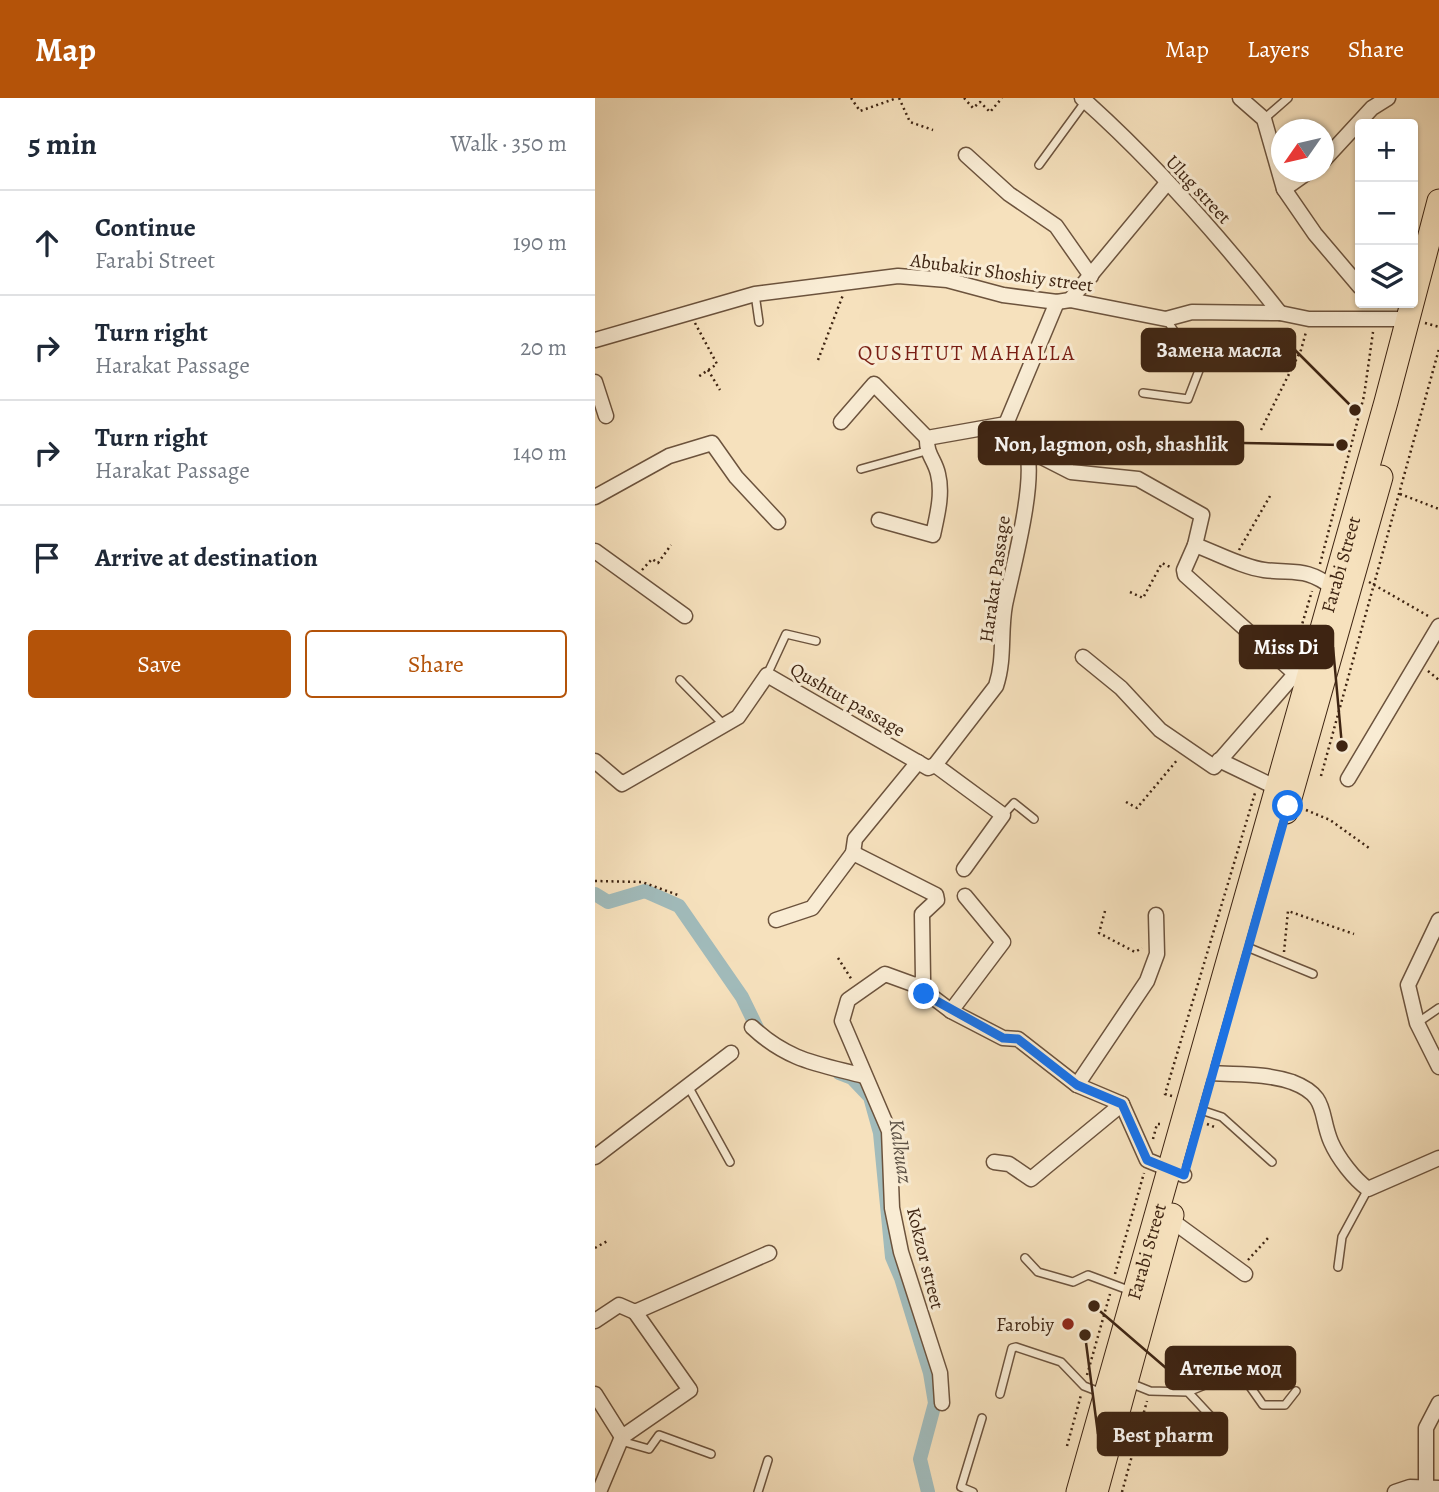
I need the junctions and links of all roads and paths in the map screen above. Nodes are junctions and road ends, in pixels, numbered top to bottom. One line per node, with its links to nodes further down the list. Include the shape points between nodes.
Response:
1 (851, 98): 2 (path, via 860,111)
2 (898, 98): 10 (path, via 910,122)
3 (964, 98): 4 (path, via 973,108 980,102 990,112)
4 (1002, 98)
5 (1240, 98): 9 (street)
6 (1288, 98): 9 (lane)
7 (1388, 98): 11 (street, via 1372,108)
8 (1084, 99): 13 (lane); 15 (street, Ulug street)
9 (1264, 118): 16 (street)
10 (933, 130)
11 (1334, 149)
12 (966, 155): 19 (street, via 1009,194 1056,226)
13 (1039, 165)
14 (1294, 182): 16 (street)
15 (1167, 183): 19 (street); 27 (street, Ulug street, via 1228,247)
16 (1284, 189): 21 (street)
17 (1439, 201): 20 (main road, Farabi Street)
18 (1439, 268): 48 (main road, Farabi Street)
19 (1091, 276): 24 (street)
20 (1418, 278)
21 (1355, 281)
22 (848, 282): 23 (street, Abubakir Shoshiy street); 24 (street, Abubakir Shoshiy street, via 910,277); 35 (path)
23 (755, 294): 26 (street, Abubakir Shoshiy street); 32 (lane)
24 (1064, 301): 30 (street, Abubakir Shoshiy street); 43 (street)
25 (1411, 308): 31 (main road, Farabi Street)
26 (689, 311): 33 (street, Abubakir Shoshiy street); 36 (path, via 717,364)
27 (1280, 313): 29 (street, Abubakir Shoshiy street); 30 (street, Abubakir Shoshiy street, via 1192,312)
28 (1375, 317): 29 (street, Abubakir Shoshiy street); 31 (street, Abubakir Shoshiy street); 61 (path, via 1364,396)
29 (1309, 318): 44 (path, via 1301,350)
30 (1165, 319): 40 (lane, via 1203,360 1188,399)
31 (1409, 319): 61 (main road, Farabi Street)
32 (759, 322)
33 (595, 340)
34 (1439, 349): 48 (path)
35 (818, 360)
36 (708, 370): 37 (path); 39 (path)
37 (698, 377)
38 (595, 382): 41 (street)
39 (720, 390)
40 (1143, 393)
41 (606, 416)
42 (841, 422): 45 (street, via 874,384)
43 (1006, 424): 45 (street); 46 (street)
44 (1261, 430)
45 (927, 445): 47 (lane); 52 (street, via 938,473 939,505 933,535)
46 (1026, 449): 55 (street, via 1071,472 1138,479 1202,515); 76 (street, Harakat Passage, via 1028,474 1005,608 1001,670 996,686)
47 (861, 469)
48 (1389, 490): 51 (path); 59 (main road, Farabi Street); 62 (path)
49 (1270, 496): 57 (path)
50 (595, 497): 53 (street, via 669,456 712,443)
51 (1439, 509)
52 (879, 520)
53 (778, 522)
54 (671, 545): 60 (path, via 658,563 652,559)
55 (1195, 545): 57 (street); 58 (street)
56 (595, 551): 60 (street)
57 (1234, 559): 61 (street, via 1263,570 1296,570)
58 (1185, 575): 63 (path, via 1162,563 1143,598); 68 (street)
59 (1353, 576): 62 (path); 96 (main road, Farabi Street)
60 (633, 580): 64 (street)
61 (1325, 581): 68 (main road, Farabi Street); 68 (path)
62 (1375, 584): 65 (path); 77 (path)
63 (1130, 592)
64 (685, 616)
65 (1439, 624): 78 (street)
66 (815, 641): 69 (lane, via 786,634)
67 (1083, 657): 72 (street, via 1121,688 1160,730)
68 (1297, 674): 73 (street); 79 (main road, Farabi Street)
69 (767, 675): 71 (street, Qushtut passage, via 738,717); 75 (street, Qushtut passage)
70 (680, 680): 71 (lane)
71 (723, 724): 74 (street, Qushtut passage, via 622,784)
72 (1187, 748): 73 (street, via 1214,767); 80 (path, via 1137,808)
73 (1219, 760): 79 (street)
74 (595, 761)
75 (919, 762): 76 (street, via 927,768); 85 (street, via 855,839)
76 (935, 765): 82 (street)
77 (1321, 776)
78 (1348, 779)
79 (1269, 784): 112 (path, via 1252,796 1165,1094); 123 (main road, Farabi Street)
80 (1126, 802)
81 (1303, 810): 84 (path, via 1331,820)
82 (1003, 815): 83 (lane, via 1014,803); 86 (street)
83 (1034, 819)
84 (1369, 848)
85 (853, 853): 92 (street, via 812,908); 100 (street, via 936,895 937,900 922,914 923,979)
86 (964, 869)
87 (595, 881): 88 (path, via 642,881)
88 (678, 895)
89 (965, 896): 103 (street, via 1003,942)
90 (1105, 911): 95 (path, via 1099,933 1136,952)
91 (1156, 915): 95 (street)
92 (776, 920)
93 (1439, 920): 104 (street, via 1408,985)
94 (1354, 934): 98 (path, via 1289,911)
95 (1157, 940): 111 (street, via 1147,981)
96 (1247, 947): 98 (lane); 108 (main road, Farabi Street)
97 (838, 958): 101 (path)
98 (1283, 962): 99 (lane)
99 (1313, 974)
100 (918, 986): 101 (street, Kokzor street, via 885,974); 103 (street)
101 (859, 992): 109 (street, Kokzor street, via 848,1000 842,1021)
102 (1439, 1008): 104 (lane)
103 (951, 1011): 111 (street, via 1003,1038 1018,1039)
104 (1417, 1023): 107 (street)
105 (752, 1027): 109 (street, via 772,1046 800,1060)
106 (731, 1053): 110 (street)
107 (1438, 1064)
108 (1211, 1073): 114 (main road, Farabi Street); 124 (street, via 1256,1074 1293,1083 1312,1094 1325,1111 1333,1146)
109 (865, 1076): 145 (street, Kokzor street, via 889,1130 892,1208 901,1252 940,1373)
110 (687, 1085): 117 (street); 120 (lane)
111 (1077, 1085): 113 (street)
112 (1179, 1098)
113 (1122, 1104): 119 (street); 122 (street, via 1031,1179 1009,1164)
114 (1204, 1117): 116 (path); 121 (lane, via 1222,1117); 123 (main road, Farabi Street)
115 (1165, 1124): 119 (path, via 1157,1124)
116 (1220, 1128)
117 (595, 1157)
118 (1439, 1158): 124 (street)
119 (1147, 1160): 123 (street); 133 (path)
120 (730, 1161)
121 (1272, 1162)
122 (994, 1163)
123 (1176, 1172): 125 (main road, Farabi Street); 134 (main road, Farabi Street)
124 (1368, 1189): 131 (lane, via 1342,1237)
125 (1171, 1220): 132 (street); 137 (main road, Farabi Street)
126 (1269, 1237): 132 (path)
127 (609, 1240): 128 (path)
128 (595, 1248)
129 (769, 1252): 135 (street)
130 (1025, 1258): 133 (lane, via 1038,1272 1073,1282 1088,1275)
131 (1338, 1267)
132 (1242, 1272)
133 (1113, 1283): 134 (lane); 138 (path)
134 (1135, 1293): 144 (main road, Farabi Street)
135 (635, 1312): 136 (street, via 619,1305); 148 (street, via 690,1390)
136 (595, 1321)
137 (1126, 1382): 139 (lane); 158 (main road, Farabi Street)
138 (1084, 1386): 143 (lane, via 1061,1362 1016,1347); 144 (lane); 149 (path)
139 (1150, 1391): 141 (lane); 159 (path)
140 (1296, 1391): 141 (lane, via 1285,1405 1263,1405 1239,1371)
141 (1188, 1392): 150 (lane, via 1215,1421)
142 (595, 1394): 148 (street)
143 (1000, 1394)
144 (1106, 1394): 157 (main road, Farabi Street)
145 (942, 1403)
146 (1439, 1403): 153 (street, via 1426,1427)
147 (982, 1418): 156 (lane, via 961,1487)
148 (620, 1442): 151 (lane, via 649,1449 659,1436); 154 (street)
149 (1067, 1446)
150 (1207, 1447)
151 (711, 1454)
152 (768, 1460): 155 (lane)
153 (1431, 1490): 160 (street, via 1409,1487)
154 (599, 1492)
155 (758, 1492)
156 (972, 1492)
157 (1078, 1492)
158 (1096, 1492)
159 (1122, 1492)
160 (1395, 1492)

